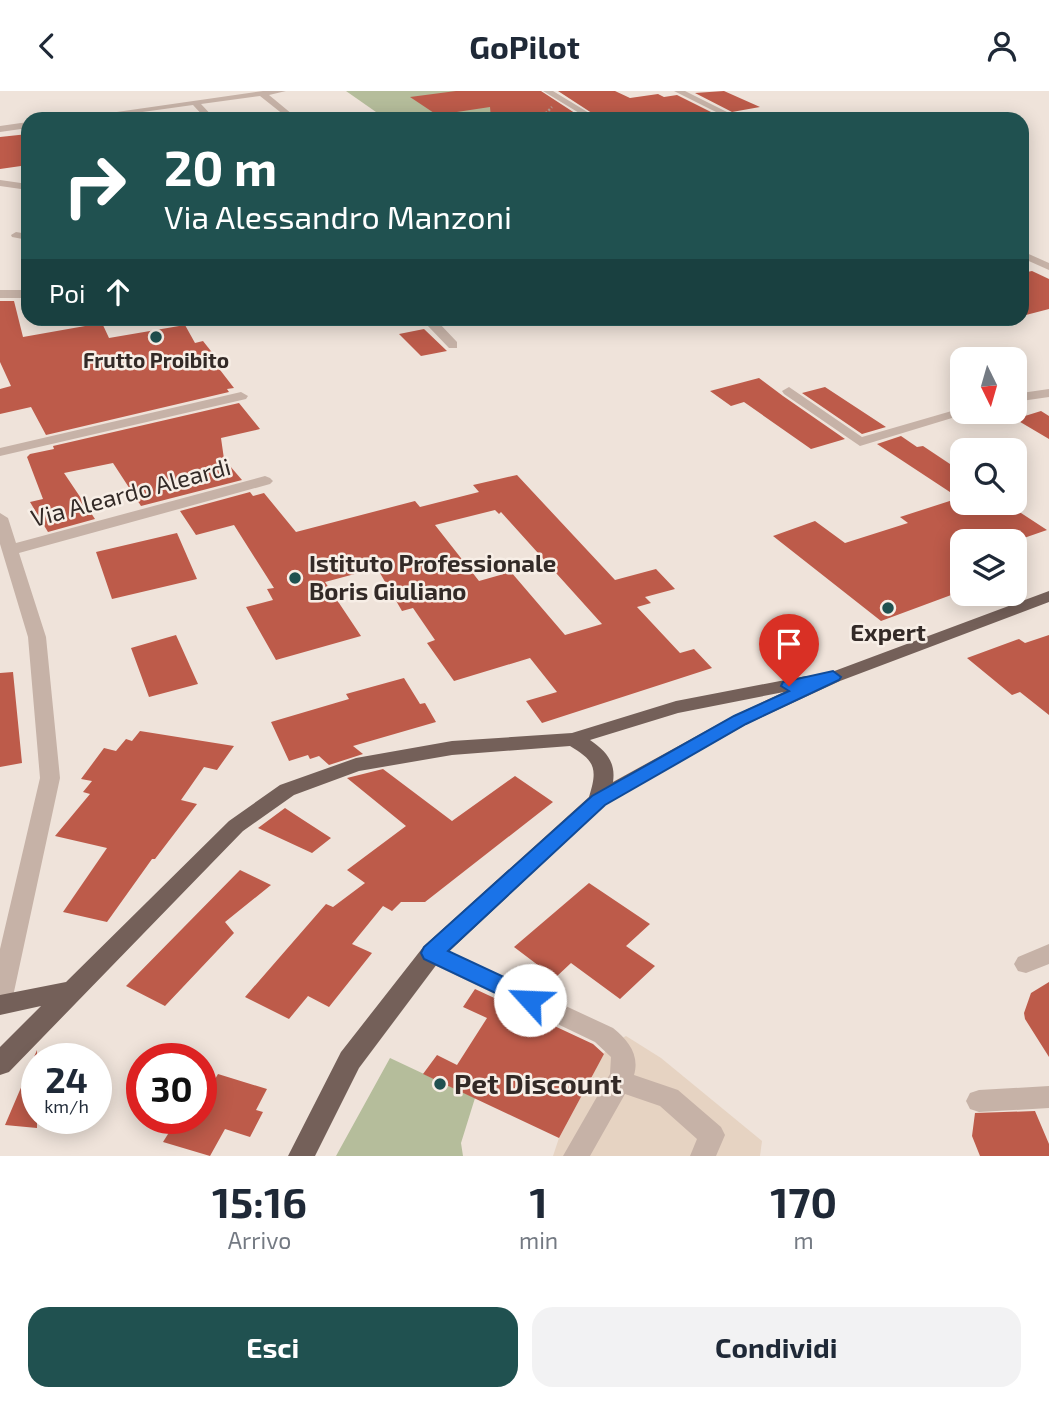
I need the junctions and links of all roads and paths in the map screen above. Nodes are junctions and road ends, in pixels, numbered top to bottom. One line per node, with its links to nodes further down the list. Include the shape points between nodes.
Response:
1 (282, 91): 4 (street)
2 (547, 91): 9 (street)
3 (678, 91): 10 (street)
4 (262, 94): 5 (street); 8 (street)
5 (195, 103): 6 (street); 7 (street)
6 (126, 112)
7 (204, 112)
8 (285, 112)
9 (583, 112)
10 (721, 112)
11 (21, 126): 12 (street)
12 (0, 129)
13 (0, 183): 14 (street)
14 (21, 186)
15 (1029, 257): 16 (street)
16 (1049, 267)
17 (0, 294): 18 (street)
18 (21, 295)
19 (435, 326): 20 (street)
20 (453, 345)
21 (789, 391): 25 (street, via 860,442)
22 (1049, 393): 24 (street)
23 (241, 396): 26 (street)
24 (1027, 396)
25 (950, 416)
26 (0, 452)
27 (265, 481): 29 (street, Via Aleardo Aleardi)
28 (0, 518): 29 (street)
29 (10, 550): 40 (street, via 37,637 50,778)
30 (1049, 596): 31 (main road)
31 (833, 677): 32 (main road); 33 (main road)
32 (736, 697): 33 (main road, via 750,708); 34 (main road, via 676,706)
33 (740, 720): 35 (main road)
34 (573, 739): 35 (main road, via 594,750 604,763 607,776); 39 (main road, via 452,748 356,765 287,790 236,827)
35 (598, 800): 36 (main road)
36 (432, 953): 42 (street, via 604,1035 624,1058 625,1070); 45 (main road, via 350,1060)
37 (1049, 953): 38 (street)
38 (1026, 964)
39 (73, 990): 40 (main road); 41 (main road)
40 (0, 1003)
41 (0, 1064)
42 (619, 1081): 46 (street); 47 (street, via 669,1098 712,1135)
43 (1049, 1097): 44 (street)
44 (979, 1101)
45 (301, 1156)
46 (576, 1156)
47 (703, 1156)

